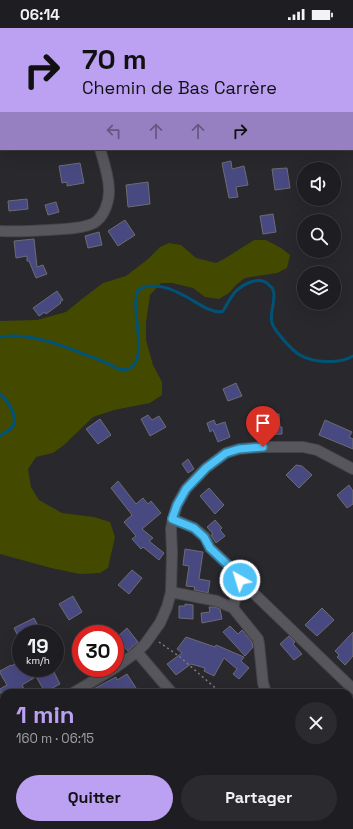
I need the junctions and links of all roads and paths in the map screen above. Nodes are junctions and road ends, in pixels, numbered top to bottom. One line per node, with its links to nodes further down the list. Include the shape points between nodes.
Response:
1 (100, 150): 2 (street, via 109,191 103,215 81,227)
2 (0, 231)
3 (353, 469): 4 (street, via 316,450 304,447 239,449 226,453 206,468 186,489)
4 (172, 519): 5 (street, via 194,528); 6 (street)
5 (240, 580): 7 (street); 12 (street)
6 (170, 592): 7 (street, via 217,601); 8 (street, via 167,607)
7 (233, 608): 16 (street, via 258,639)
8 (151, 636): 9 (street); 15 (path)
9 (137, 652): 10 (street); 14 (street)
10 (124, 661)
11 (100, 677): 13 (street)
12 (353, 688)
13 (80, 689)
14 (169, 689)
15 (216, 689)
16 (264, 689)

